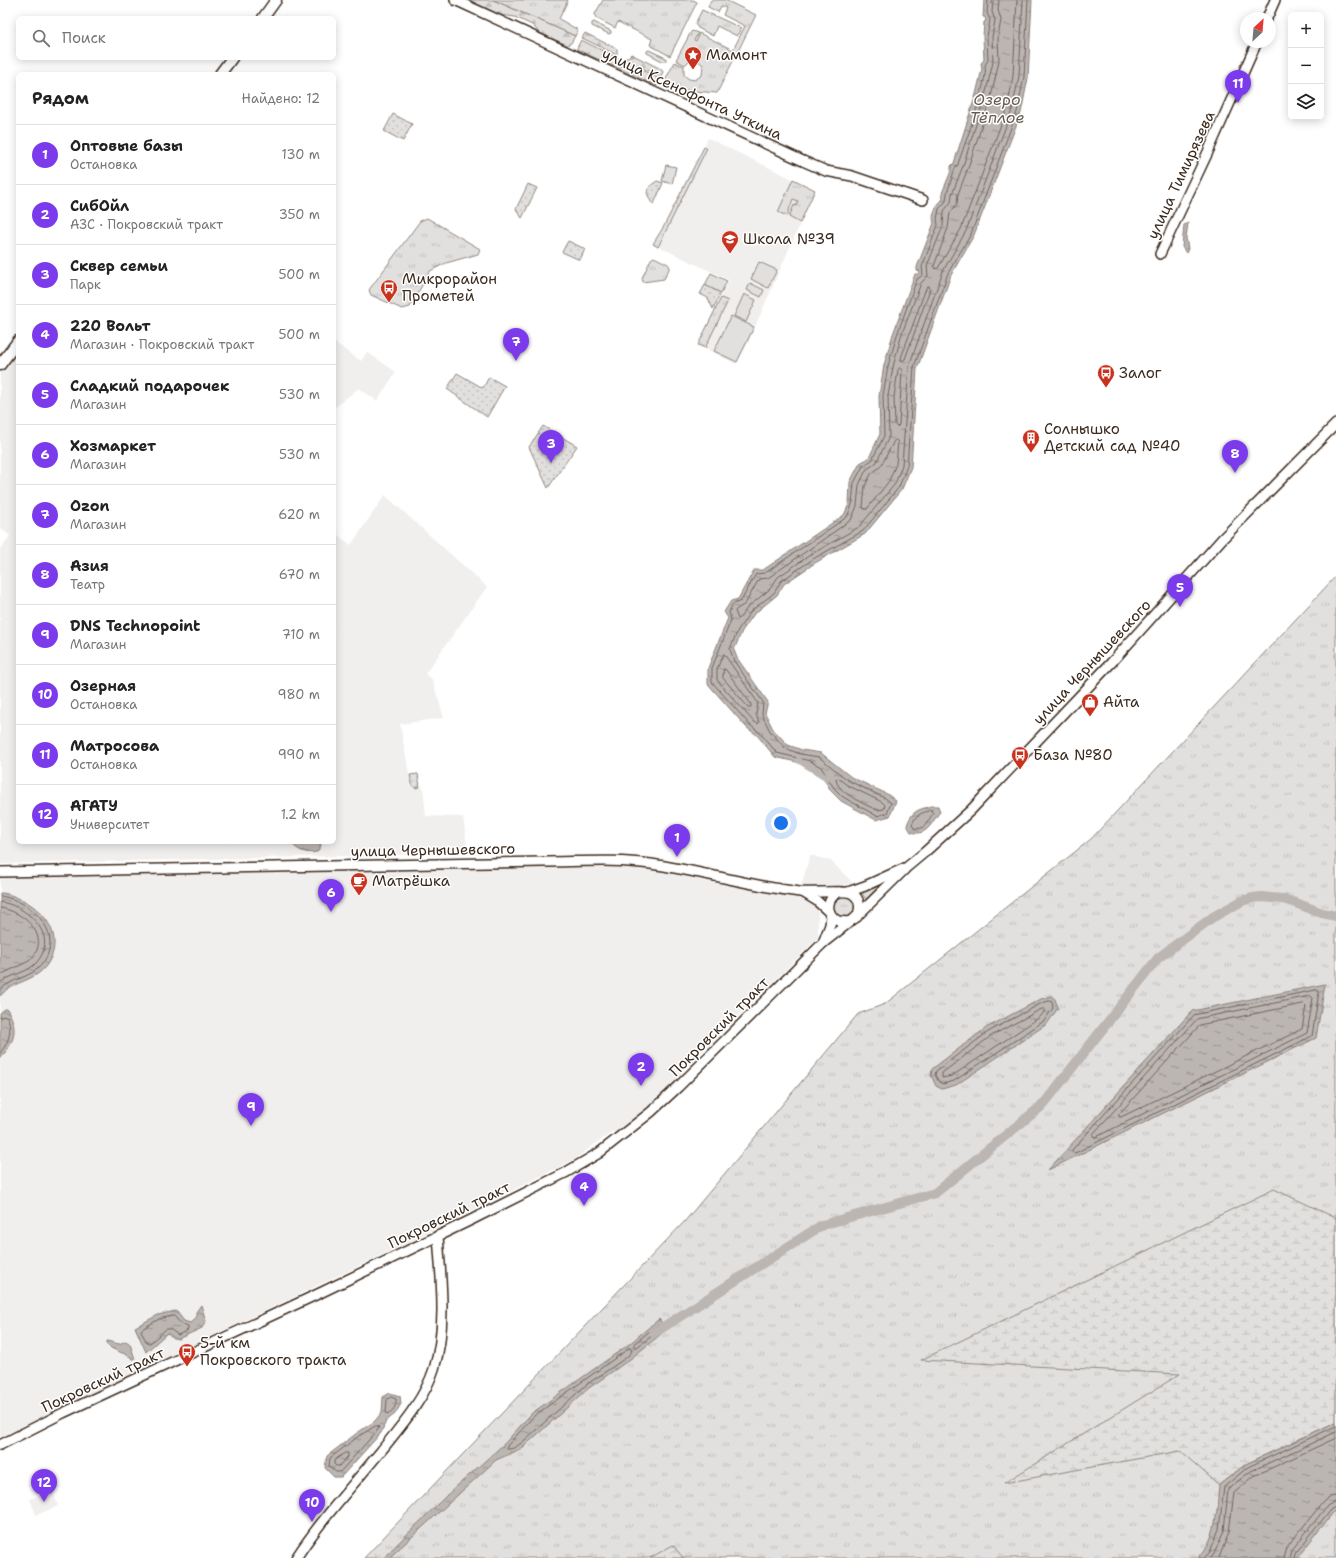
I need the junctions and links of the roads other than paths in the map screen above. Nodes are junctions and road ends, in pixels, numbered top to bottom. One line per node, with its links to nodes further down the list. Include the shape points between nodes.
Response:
1 (276, 0): 5 (main road)
2 (455, 0): 9 (main road, улица Ксенофонта Уткина, via 826,171 852,176)
3 (1275, 0): 4 (main road)
4 (1270, 12)
5 (264, 16)
6 (1254, 48): 10 (main road, улица Тимирязева)
7 (230, 60): 8 (main road)
8 (222, 72)
9 (923, 200)
10 (1160, 254)
11 (16, 344): 12 (main road)
12 (0, 365)
13 (1336, 424): 14 (main road, улица Чернышевского, via 1222,539 1111,663 971,810)
14 (907, 867): 17 (main road, улица Чернышевского, via 865,886); 19 (main road, Покровский тракт)
15 (0, 872): 16 (main road, улица Чернышевского, via 615,862 653,865)
16 (801, 892): 17 (main road, улица Чернышевского); 18 (main road, via 817,901)
17 (844, 892): 18 (main road, via 830,899); 19 (main road, via 855,896 859,902 860,910)
18 (830, 915): 19 (main road, via 841,923); 20 (main road, via 830,925)
19 (854, 919): 20 (main road, Покровский тракт)
20 (824, 943): 21 (main road, Покровский тракт, via 678,1087 630,1130 565,1174)
21 (438, 1236): 22 (main road, Покровский тракт); 23 (main road, via 442,1315 434,1369 427,1388 411,1413 314,1532)
22 (0, 1445)
23 (296, 1558)

